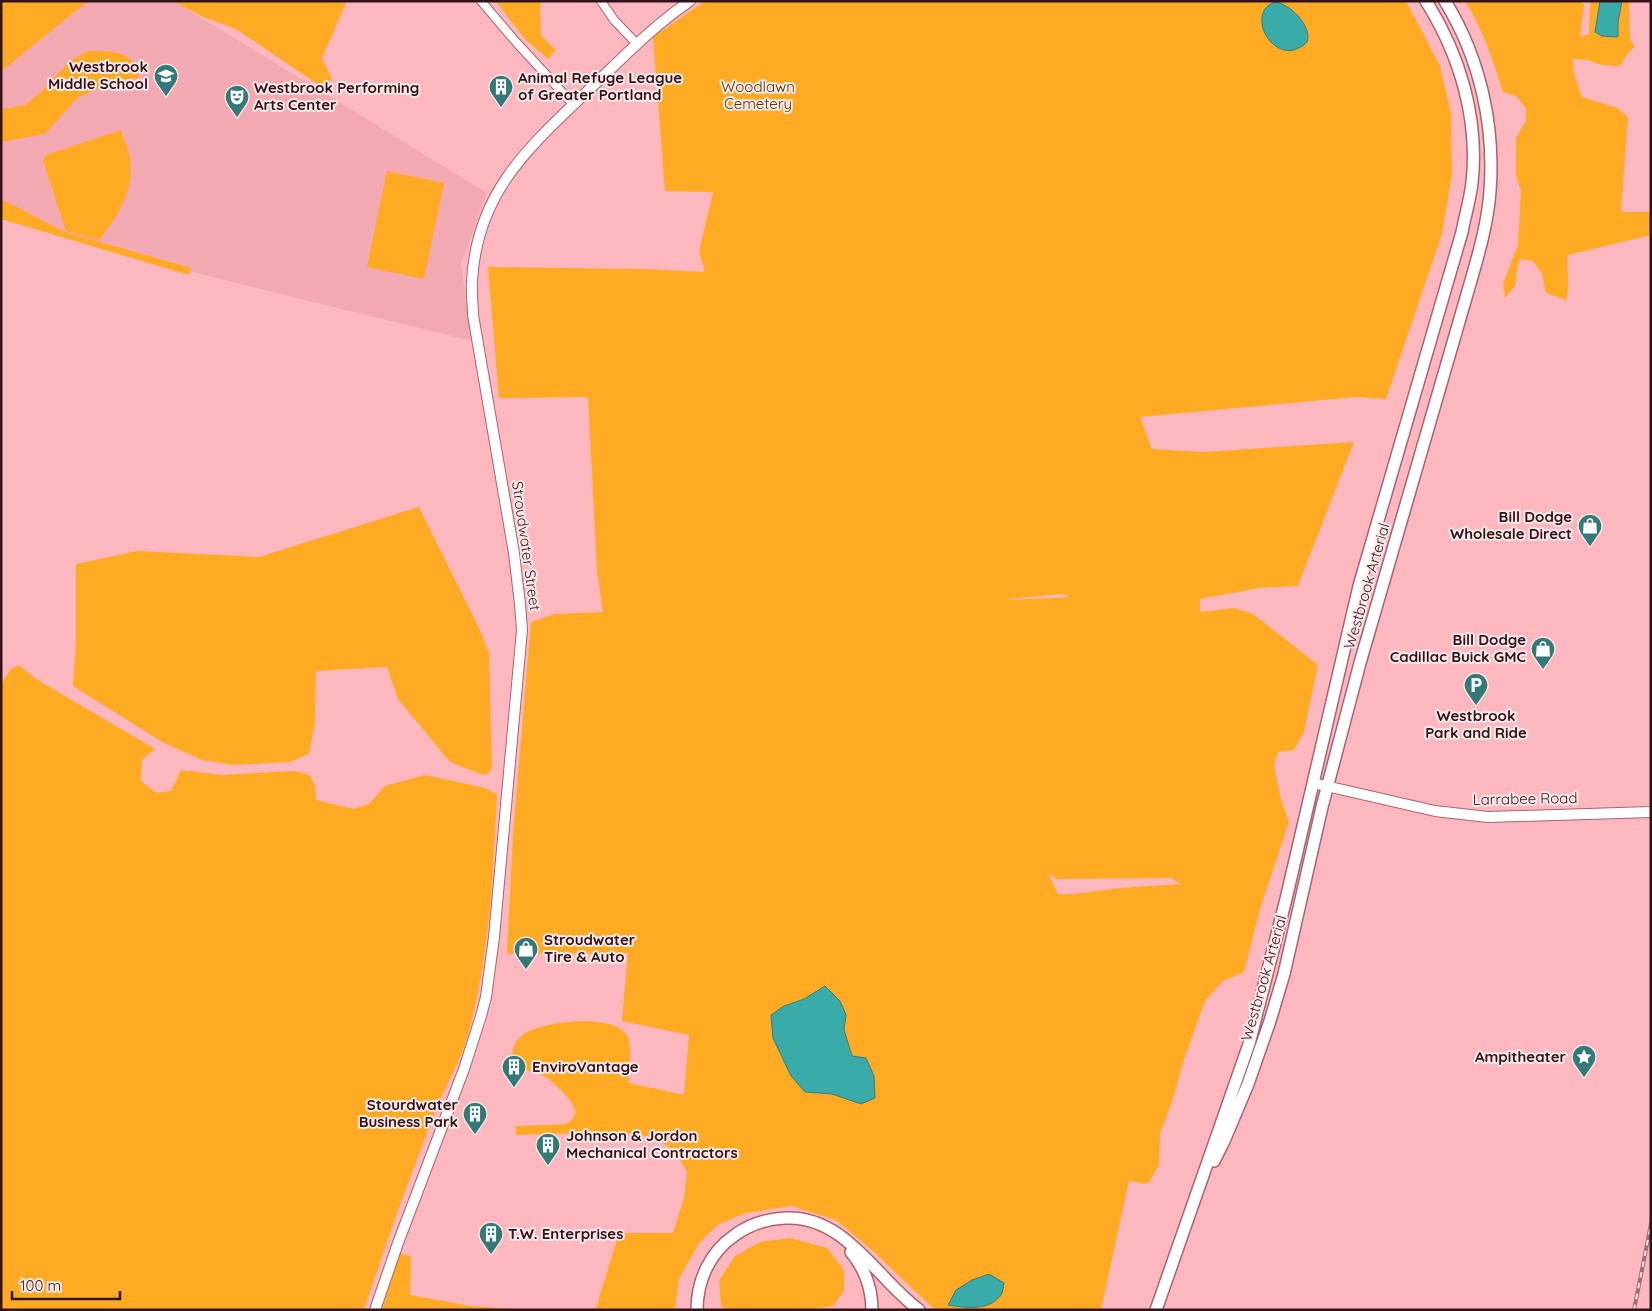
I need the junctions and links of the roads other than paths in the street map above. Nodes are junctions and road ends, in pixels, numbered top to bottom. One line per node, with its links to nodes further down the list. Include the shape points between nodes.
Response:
1 (481, 1): 7 (street)
2 (601, 1): 6 (street)
3 (690, 1): 6 (main road, Stroudwater Street)
4 (1426, 1): 8 (highway, Westbrook Arterial, via 1447,39 1463,80 1474,144 1472,184 1462,232 1358,586)
5 (1445, 1): 9 (highway, Westbrook Arterial, via 1468,48 1486,106 1491,166 1485,226)
6 (637, 44): 7 (main road, Stroudwater Street)
7 (573, 104): 12 (main road, Stroudwater Street, via 515,165 498,190 484,218 473,263 473,315 520,604 522,630 516,709 491,964 481,1016)
8 (1312, 783): 9 (main road, Larrabee Road); 11 (highway, Westbrook Arterial, via 1286,900 1248,1044)
9 (1327, 787): 10 (main road, Larrabee Road, via 1435,811 1488,817); 11 (highway, Westbrook Arterial, via 1270,1021 1224,1142)
10 (1651, 812)
11 (1204, 1175): 17 (highway, Westbrook Arterial)
12 (376, 1310)
13 (697, 1310): 16 (highway, via 703,1275 721,1246 742,1230 758,1223 792,1218 817,1223 840,1235)
14 (702, 1310): 15 (highway, via 706,1282 723,1252 750,1232 784,1223 817,1229 847,1247 866,1276)
15 (872, 1310)
16 (919, 1310)
17 (1156, 1310)

